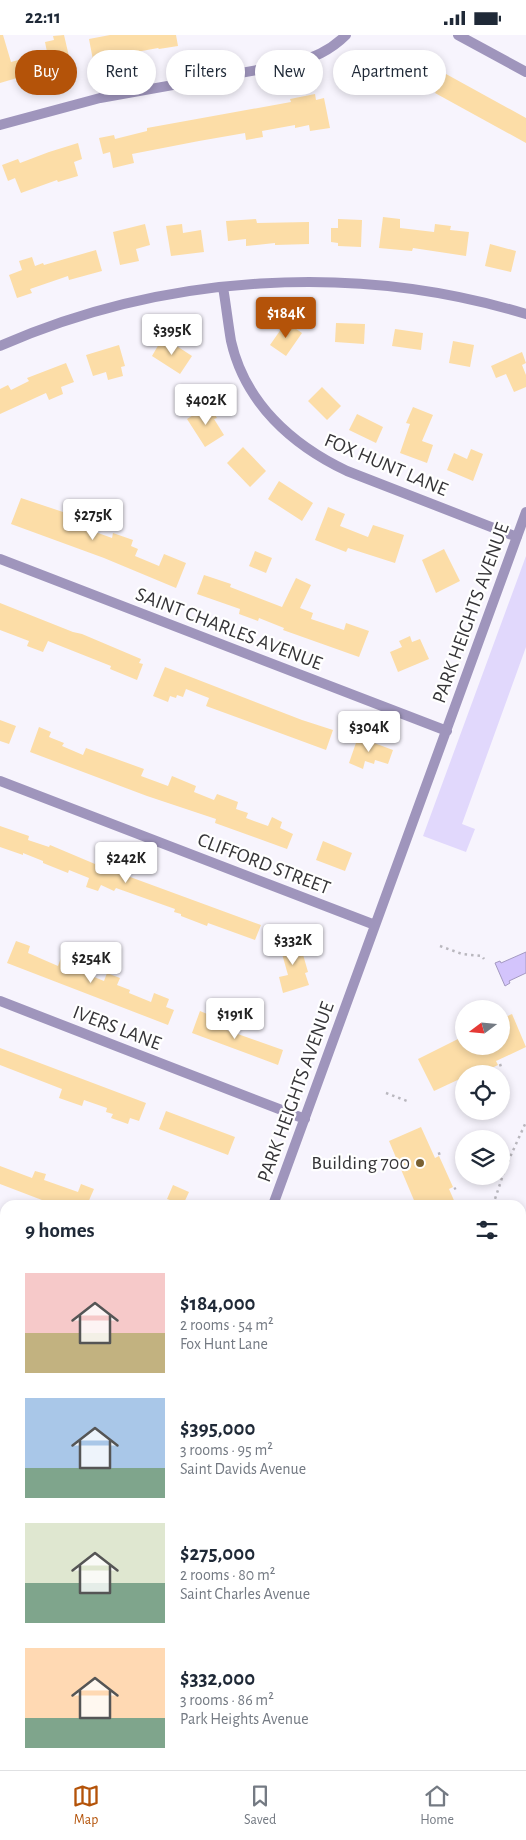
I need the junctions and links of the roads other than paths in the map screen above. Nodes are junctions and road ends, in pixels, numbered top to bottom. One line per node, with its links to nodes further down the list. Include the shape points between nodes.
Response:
1 (346, 35): 4 (street, via 311,59 100,98)
2 (458, 35): 3 (street)
3 (526, 72)
4 (0, 125)
5 (223, 287): 6 (street, via 280,282 356,283 456,297); 7 (street, via 111,307); 9 (street, FOX HUNT LANE, via 239,365 262,406 288,435 322,459 347,471)
6 (526, 314)
7 (0, 346)
8 (526, 512): 9 (street, PARK HEIGHTS AVENUE)
9 (517, 537): 11 (street, PARK HEIGHTS AVENUE)
10 (0, 559): 11 (street, SAINT CHARLES AVENUE)
11 (447, 731): 13 (street, PARK HEIGHTS AVENUE)
12 (0, 781): 13 (street, CLIFFORD STREET)
13 (375, 925): 15 (street, PARK HEIGHTS AVENUE)
14 (0, 1001): 15 (street, IVERS LANE)
15 (304, 1119): 16 (street, PARK HEIGHTS AVENUE)
16 (275, 1200)

